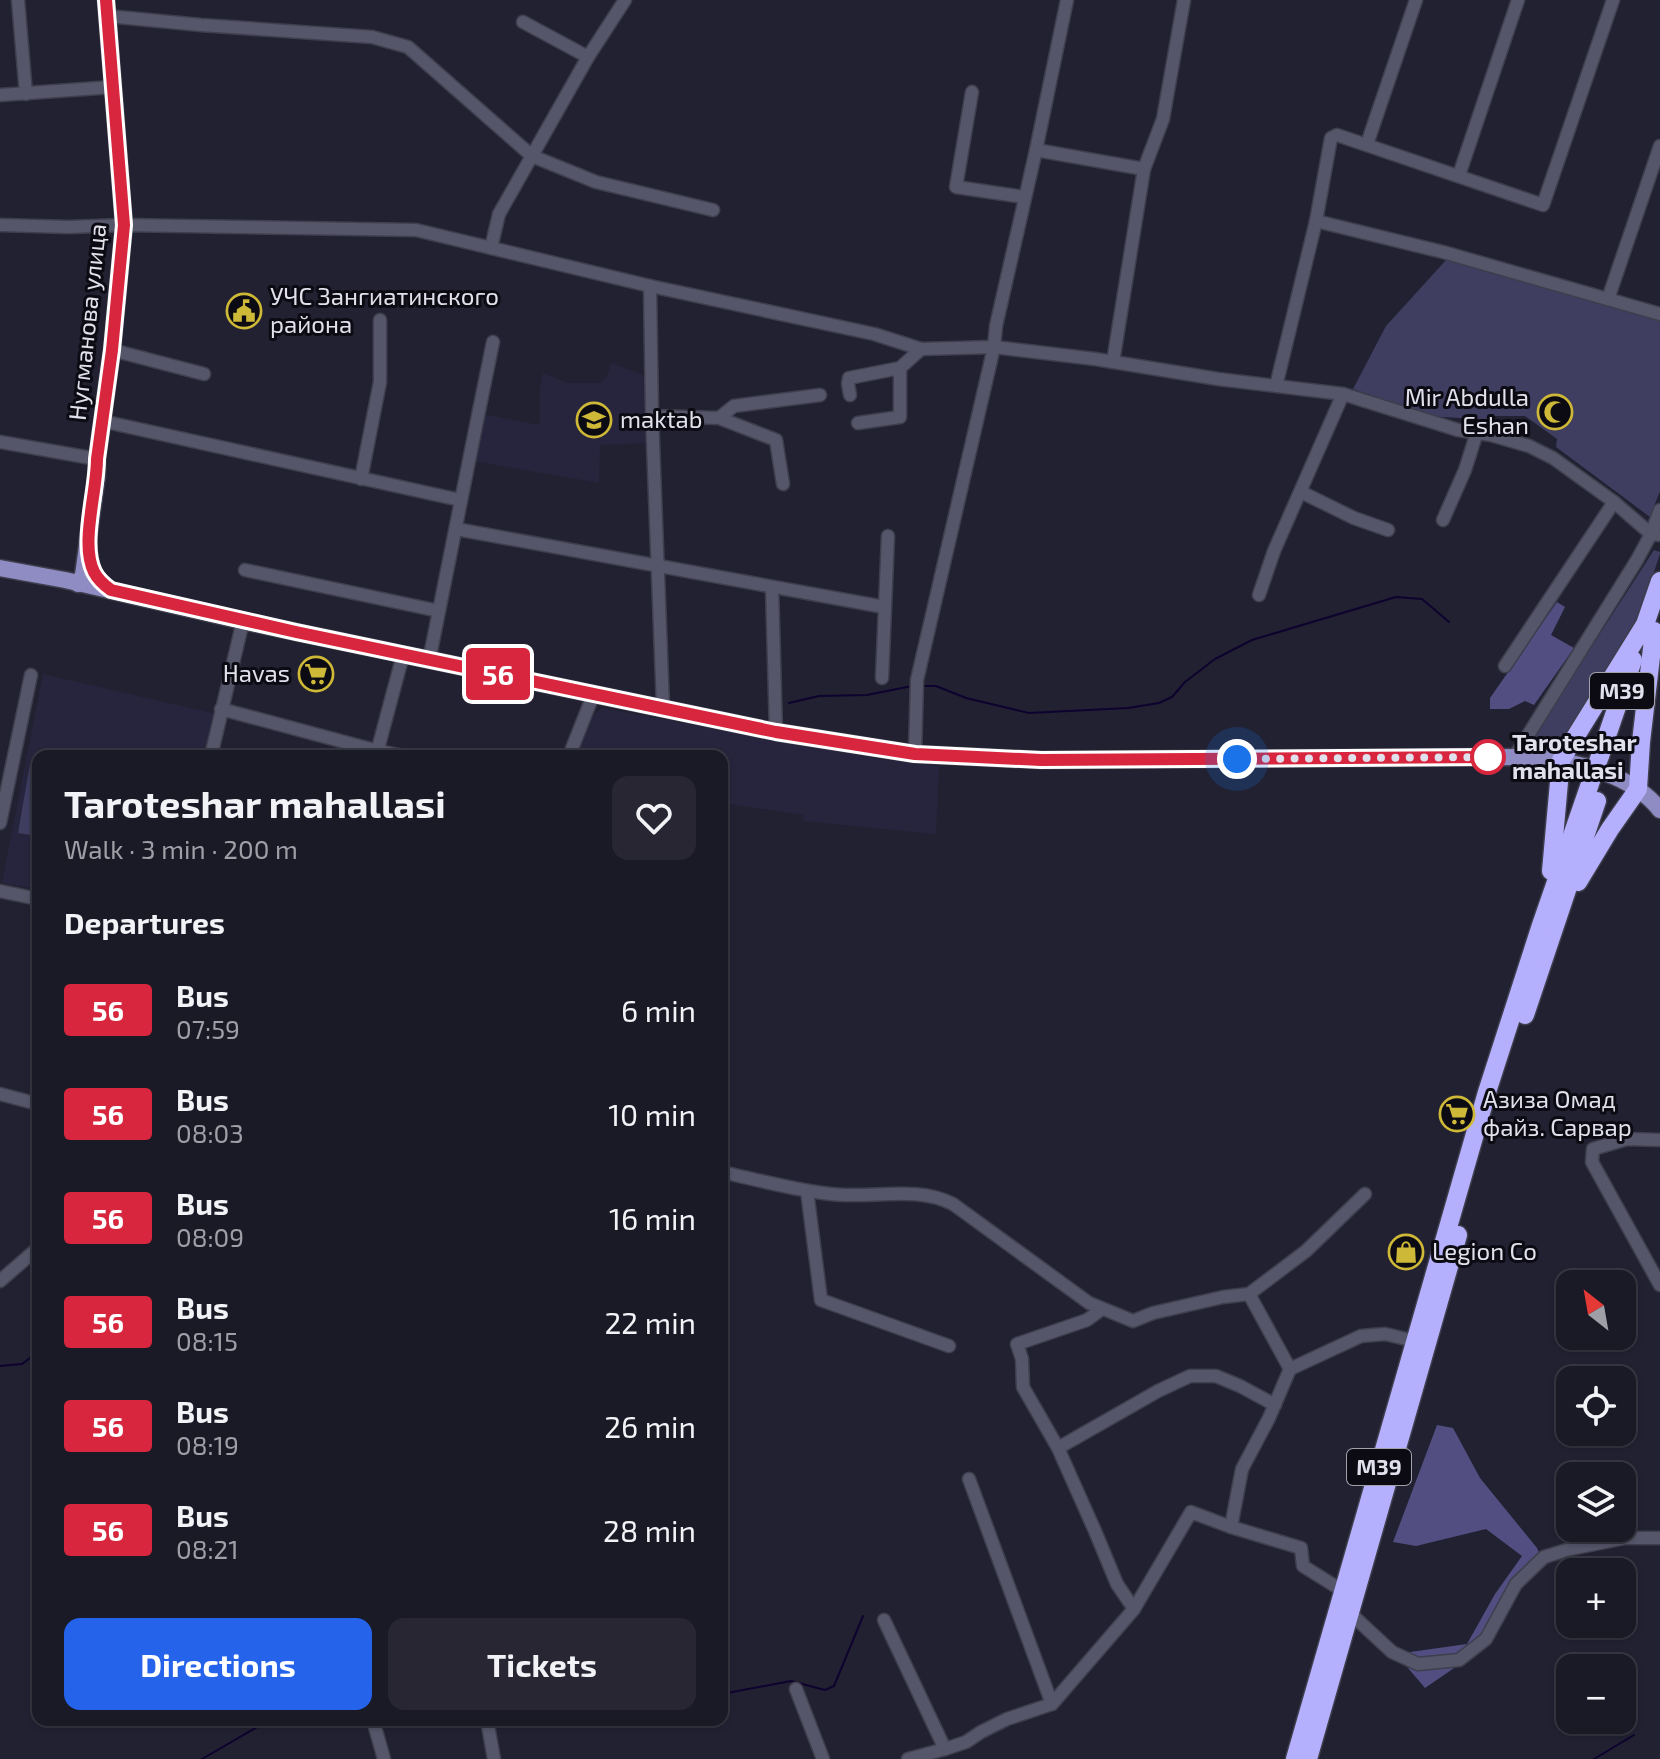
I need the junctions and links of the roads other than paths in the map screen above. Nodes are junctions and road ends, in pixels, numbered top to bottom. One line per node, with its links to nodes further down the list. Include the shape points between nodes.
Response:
1 (18, 0): 13 (street)
2 (625, 0): 10 (street)
3 (1067, 0): 17 (street)
4 (1184, 0): 19 (street, via 1163,119)
5 (1416, 0): 15 (street)
6 (1518, 0): 20 (street)
7 (1613, 0): 20 (street, via 1543,205)
8 (106, 8): 11 (main road, Нугманова улица); 18 (street, via 201,25 372,37 408,47)
9 (523, 22): 10 (street)
10 (588, 57): 18 (street)
11 (113, 87): 13 (street); 25 (main road, Нугманова улица)
12 (972, 92): 21 (street, via 956,187)
13 (26, 94): 14 (street)
14 (0, 95)
15 (1367, 144): 20 (street); 23 (street, via 1331,138)
16 (1660, 146): 28 (street)
17 (1036, 150): 19 (street); 21 (street)
18 (532, 156): 22 (street, via 596,182); 26 (street, via 499,214)
19 (1144, 169): 35 (street)
20 (1459, 175)
21 (1024, 197): 32 (street)
22 (713, 210)
23 (1316, 221): 28 (street); 38 (street)
24 (0, 225): 25 (street)
25 (124, 225): 26 (street, via 416,230); 34 (main road, Нугманова улица)
26 (491, 248): 27 (street)
27 (650, 286): 33 (street); 42 (street)
28 (1608, 299): 29 (street)
29 (1660, 314)
30 (380, 320): 49 (street, via 380,382)
31 (493, 342): 52 (street)
32 (994, 347): 33 (street); 35 (street); 86 (street, via 917,680)
33 (921, 349): 36 (street)
34 (112, 350): 37 (street); 44 (main road, Нугманова улица)
35 (1113, 362): 38 (street)
36 (900, 368): 41 (street, via 849,378); 45 (street, via 900,417)
37 (204, 374)
38 (1276, 386): 39 (street)
39 (1343, 394): 46 (street); 51 (street)
40 (820, 395): 43 (street, via 734,406)
41 (850, 395)
42 (652, 416): 43 (street); 61 (street)
43 (719, 418): 50 (street, via 776,440)
44 (102, 421): 48 (main road, Нугманова улица); 49 (street)
45 (858, 423)
46 (1477, 432): 53 (street, via 1553,458); 55 (street)
47 (0, 442): 48 (street)
48 (97, 459): 60 (main road, Нугманова улица); 65 (main road, Нугманова улица)
49 (361, 479): 52 (street)
50 (783, 484)
51 (1301, 492): 57 (street); 68 (street)
52 (460, 500): 56 (street)
53 (1614, 502): 58 (street); 75 (street)
54 (1660, 510): 58 (street)
55 (1443, 520)
56 (456, 529): 61 (street); 70 (street)
57 (1388, 530)
58 (1656, 534): 87 (street)
59 (888, 536): 69 (street)
60 (87, 549): 65 (main road, Нугманова улица); 67 (main road, via 93,571)
61 (657, 565): 66 (street); 79 (street)
62 (0, 568): 65 (main road)
63 (245, 570): 70 (street)
64 (1660, 581): 72 (highway, M39)
65 (78, 584): 67 (main road)
66 (772, 587): 69 (street); 81 (street)
67 (111, 590): 71 (main road)
68 (1259, 595)
69 (884, 607): 77 (street)
70 (439, 611): 74 (street)
71 (243, 621): 73 (main road); 80 (street)
72 (1653, 624): 88 (highway); 89 (highway); 94 (highway, M39, bridge)
73 (403, 655): 74 (main road); 84 (street)
74 (429, 661): 78 (main road)
75 (1505, 666)
76 (31, 675): 91 (street)
77 (882, 678)
78 (594, 693): 79 (main road); 85 (street)
79 (663, 707): 81 (main road)
80 (221, 709): 82 (street); 83 (street)
81 (776, 732): 86 (main road)
82 (212, 750)
83 (363, 750)
84 (378, 750)
85 (571, 750)
86 (915, 754): 87 (main road, via 1041,760)
87 (1515, 756): 88 (main road)
88 (1561, 760): 89 (main road); 94 (highway)
89 (1639, 783): 90 (main road); 94 (highway)
90 (1658, 807)
91 (0, 823)
92 (0, 891): 93 (street)
93 (32, 898)
94 (1548, 927): 106 (highway, M39, via 1487,1092); 116 (highway, M39)
95 (0, 1094): 96 (street)
96 (32, 1098)
97 (1660, 1140): 103 (street, via 1627,1139 1593,1149 1592,1162)
98 (728, 1173): 99 (street)
99 (807, 1191): 105 (street, via 941,1198); 107 (street, via 821,1300)
100 (1365, 1194): 104 (street, via 1306,1251)
101 (32, 1253): 102 (street)
102 (0, 1281)
103 (1660, 1285)
104 (1249, 1294): 105 (street, via 1133,1321); 108 (street)
105 (1102, 1309): 110 (street, via 1087,1320 1017,1344 1023,1387)
106 (1415, 1341): 108 (street, via 1385,1334 1361,1336); 114 (highway, M39)
107 (949, 1346)
108 (1290, 1369): 109 (street)
109 (1275, 1405): 110 (street, via 1216,1376 1190,1376); 112 (street, via 1242,1469)
110 (1058, 1448): 115 (street, via 1117,1584)
111 (969, 1479): 119 (street)
112 (1231, 1527): 114 (street, via 1301,1548 1303,1566); 115 (street, via 1191,1512)
113 (1660, 1538): 116 (street, via 1625,1538 1544,1557 1516,1584 1486,1639 1459,1660 1418,1664 1392,1652)
114 (1343, 1591): 127 (highway, M39)
115 (1134, 1609): 119 (street)
116 (1350, 1613): 128 (highway, M39)
117 (884, 1620): 122 (street)
118 (796, 1689): 125 (street)
119 (1052, 1704): 122 (street, via 1007,1719)
120 (375, 1726): 123 (street)
121 (488, 1726): 124 (street)
122 (950, 1754): 126 (street)
123 (384, 1759)
124 (494, 1759)
125 (823, 1759)
126 (908, 1759)
127 (1295, 1759)
128 (1308, 1759)

